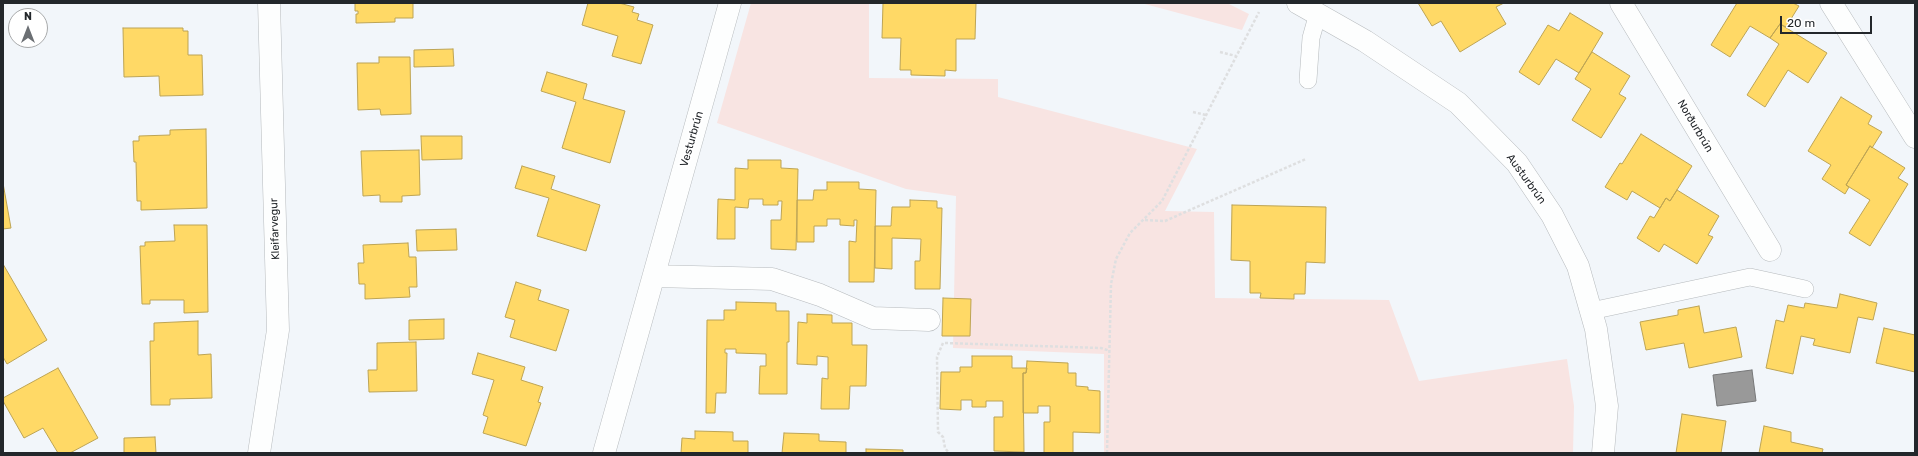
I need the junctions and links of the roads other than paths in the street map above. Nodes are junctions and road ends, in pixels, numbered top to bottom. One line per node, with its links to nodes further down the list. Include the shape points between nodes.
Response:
1 (269, 3): 14 (street, Kleifarvegur, via 278,330)
2 (730, 3): 10 (street, Vesturbrún)
3 (1298, 3): 6 (street, Austurbrún)
4 (1621, 3): 9 (street, Norðurbrún)
5 (1832, 3): 8 (street)
6 (1322, 8): 7 (lane, via 1311,38); 12 (street, Austurbrún, via 1365,41 1458,103 1517,163 1552,215 1578,266)
7 (1308, 80)
8 (1915, 137)
9 (1770, 250)
10 (654, 276): 13 (street, via 772,279 820,295 873,318); 15 (street, Vesturbrún)
11 (1805, 289): 12 (lane, via 1750,277)
12 (1591, 311): 16 (street, Austurbrún, via 1607,406)
13 (929, 320)
14 (259, 453)
15 (604, 453)
16 (1602, 453)

